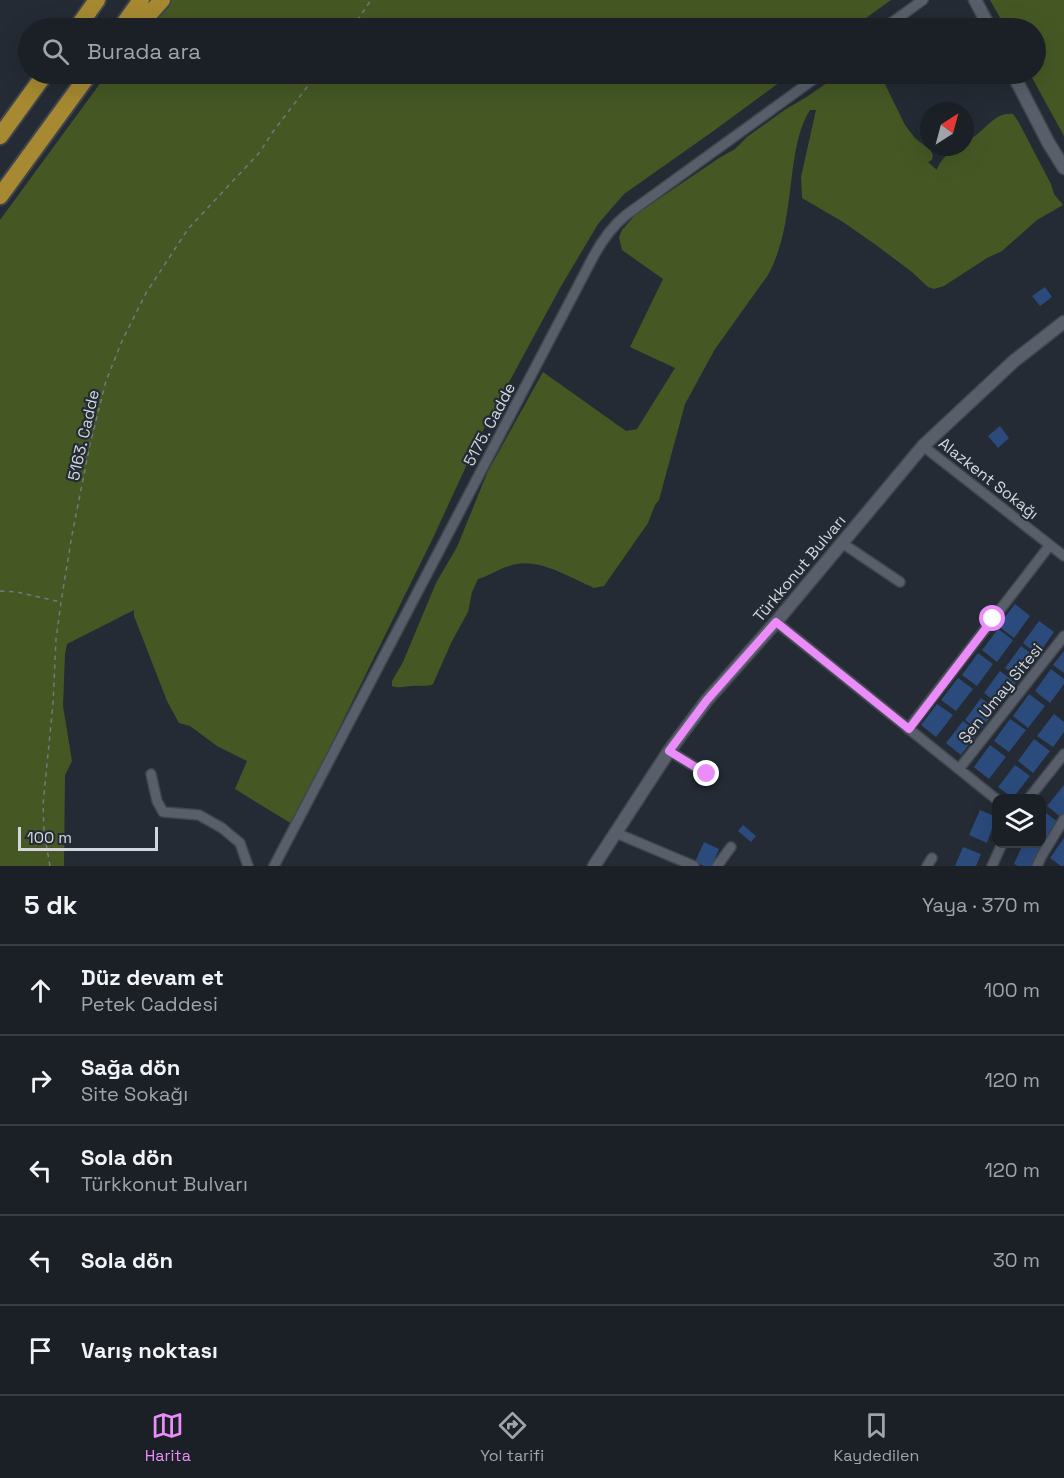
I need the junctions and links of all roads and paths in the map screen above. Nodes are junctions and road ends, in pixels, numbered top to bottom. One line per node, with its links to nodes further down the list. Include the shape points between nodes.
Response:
1 (97, 0): 7 (highway)
2 (141, 0): 8 (highway)
3 (162, 0): 9 (highway)
4 (371, 0): 10 (path)
5 (923, 0): 11 (street)
6 (975, 0): 12 (street)
7 (84, 18)
8 (128, 18)
9 (146, 18)
10 (359, 18)
11 (898, 18)
12 (985, 18)
13 (38, 84): 20 (highway)
14 (82, 84): 19 (highway)
15 (88, 84): 19 (highway)
16 (309, 84): 30 (path, 5163. Cadde, via 260,152 188,229 146,293 122,341 106,381 90,444)
17 (807, 84): 47 (street, 5175. Cadde, via 626,215 606,236)
18 (1018, 84): 21 (street)
19 (62, 113): 22 (highway)
20 (0, 136)
21 (1064, 168)
22 (0, 196)
23 (1064, 322): 24 (street, Türkkonut Bulvarı, via 1014,361)
24 (923, 446): 25 (street, Türkkonut Bulvarı); 26 (street, Alazkent Sokağı)
25 (842, 543): 28 (street); 31 (street, Türkkonut Bulvarı)
26 (1050, 545): 27 (street, Alazkent Sokağı); 33 (street)
27 (1064, 556)
28 (900, 582)
29 (0, 591): 30 (path)
30 (61, 602): 45 (path, 5163. Cadde, via 44,804)
31 (776, 622): 33 (street); 34 (street, Türkkonut Bulvarı, via 707,700)
32 (1064, 636): 36 (street, Şen Umay Sitesi)
33 (909, 729): 36 (street)
34 (669, 751): 38 (street); 42 (street, Türkkonut Bulvarı)
35 (1064, 754): 39 (street)
36 (958, 769): 40 (street)
37 (151, 774): 46 (street, via 163,812 199,815 222,828 240,843)
38 (707, 774)
39 (1032, 794)
40 (992, 796)
41 (1064, 819): 52 (street)
42 (616, 834): 48 (street, Türkkonut Bulvarı); 49 (street)
43 (731, 847): 50 (street)
44 (1000, 848): 51 (street)
45 (50, 866)
46 (248, 866)
47 (274, 866)
48 (594, 866)
49 (694, 866)
50 (717, 866)
51 (992, 866)
52 (1037, 866)

